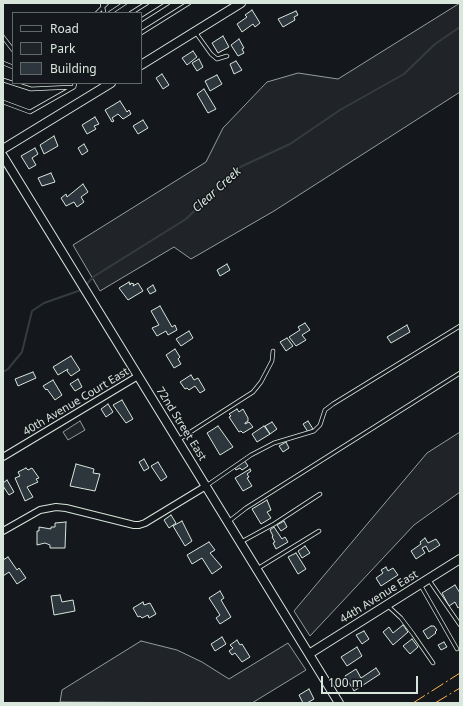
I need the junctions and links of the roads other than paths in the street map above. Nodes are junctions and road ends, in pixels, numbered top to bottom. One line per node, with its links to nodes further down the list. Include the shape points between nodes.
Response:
1 (107, 3): 8 (lane)
2 (125, 3): 10 (lane)
3 (147, 3): 11 (lane)
4 (168, 3): 12 (lane)
5 (178, 3): 9 (lane)
6 (189, 3): 9 (lane)
7 (241, 3): 13 (main road)
8 (102, 5)
9 (181, 8): 14 (lane)
10 (112, 12)
11 (133, 12)
12 (142, 19)
13 (196, 31): 17 (lane, via 217,59); 19 (main road)
14 (142, 32)
15 (3, 37): 16 (lane)
16 (12, 49)
17 (227, 56)
18 (3, 62): 20 (lane)
19 (142, 63)
20 (12, 66)
21 (14, 84): 24 (lane, via 31,90)
22 (75, 84): 24 (lane)
23 (102, 85): 26 (main road)
24 (74, 87): 25 (lane, via 30,112)
25 (3, 102)
26 (3, 149)
27 (3, 156): 31 (main road, 72nd Street East)
28 (460, 326): 34 (lane, via 333,404 325,410 320,425 314,431 274,443 251,455)
29 (273, 351): 32 (lane, via 272,361 253,392)
30 (460, 373): 36 (lane, via 246,508)
31 (138, 376): 32 (main road, 72nd Street East); 33 (street, 40th Avenue Court East)
32 (178, 440): 34 (main road, 72nd Street East)
33 (3, 457)
34 (206, 486): 36 (main road, 72nd Street East); 37 (street, via 139,525 56,507 40,510)
35 (320, 494): 39 (lane)
36 (228, 522): 39 (main road, 72nd Street East)
37 (3, 531)
38 (318, 531): 41 (lane)
39 (241, 542): 41 (main road, 72nd Street East)
40 (460, 559): 42 (main road, 44th Avenue East)
41 (257, 569): 47 (main road, 72nd Street East)
42 (428, 579): 43 (main road, 44th Avenue East); 45 (lane)
43 (420, 584): 44 (main road, 44th Avenue East); 46 (lane)
44 (386, 605): 47 (main road, 44th Avenue East); 48 (lane, via 405,623)
45 (460, 625)
46 (457, 649)
47 (309, 654): 49 (main road, 72nd Street East)
48 (432, 663)
49 (339, 703)

